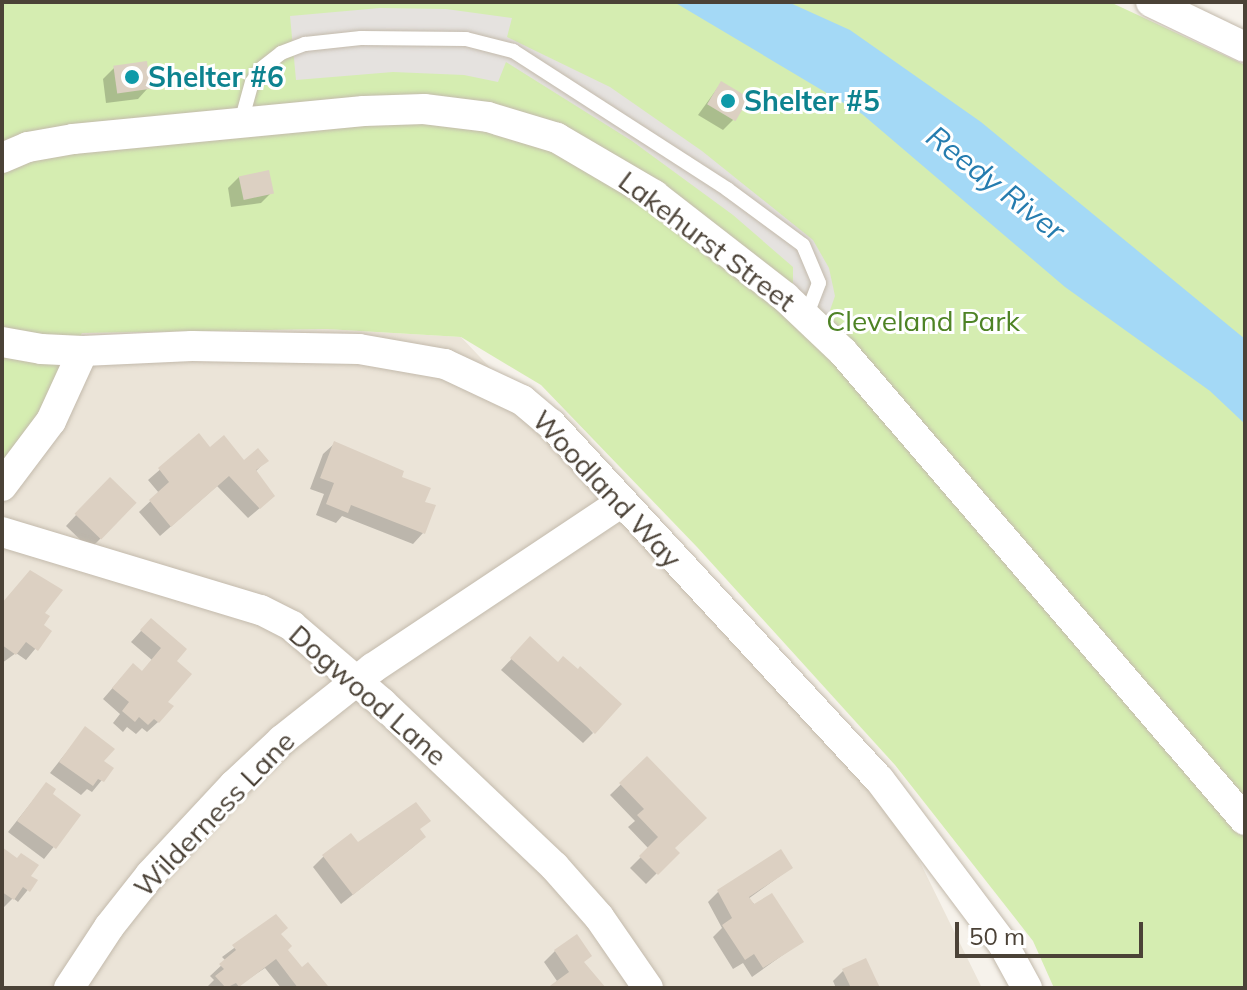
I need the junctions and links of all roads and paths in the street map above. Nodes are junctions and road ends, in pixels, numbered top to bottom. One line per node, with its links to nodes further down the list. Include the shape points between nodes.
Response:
1 (1151, 2): 2 (street)
2 (1245, 47)
3 (241, 122): 4 (street, Lakehurst Street, via 73,139); 5 (street, Lakehurst Street, via 424,109 523,125 557,138 654,195); 5 (lane, via 252,82 262,68 305,44 361,38 466,39 513,51 714,180 803,245 819,283)
4 (2, 158)
5 (806, 317): 12 (street, Lakehurst Street, via 843,352)
6 (2, 342): 7 (street, Woodland Way)
7 (83, 351): 8 (street, via 51,421); 9 (street, Woodland Way, via 287,346 359,349 445,364 522,400)
8 (2, 486)
9 (622, 502): 11 (street, Wilderness Lane); 15 (street, Woodland Way, via 879,779 1003,944)
10 (2, 532): 11 (street, Dogwood Lane, via 261,610 292,626)
11 (357, 680): 13 (street, Wilderness Lane, via 223,796 150,875); 14 (street, Dogwood Lane, via 554,866 599,917)
12 (1245, 820)
13 (69, 988)
14 (648, 988)
15 (1027, 988)

